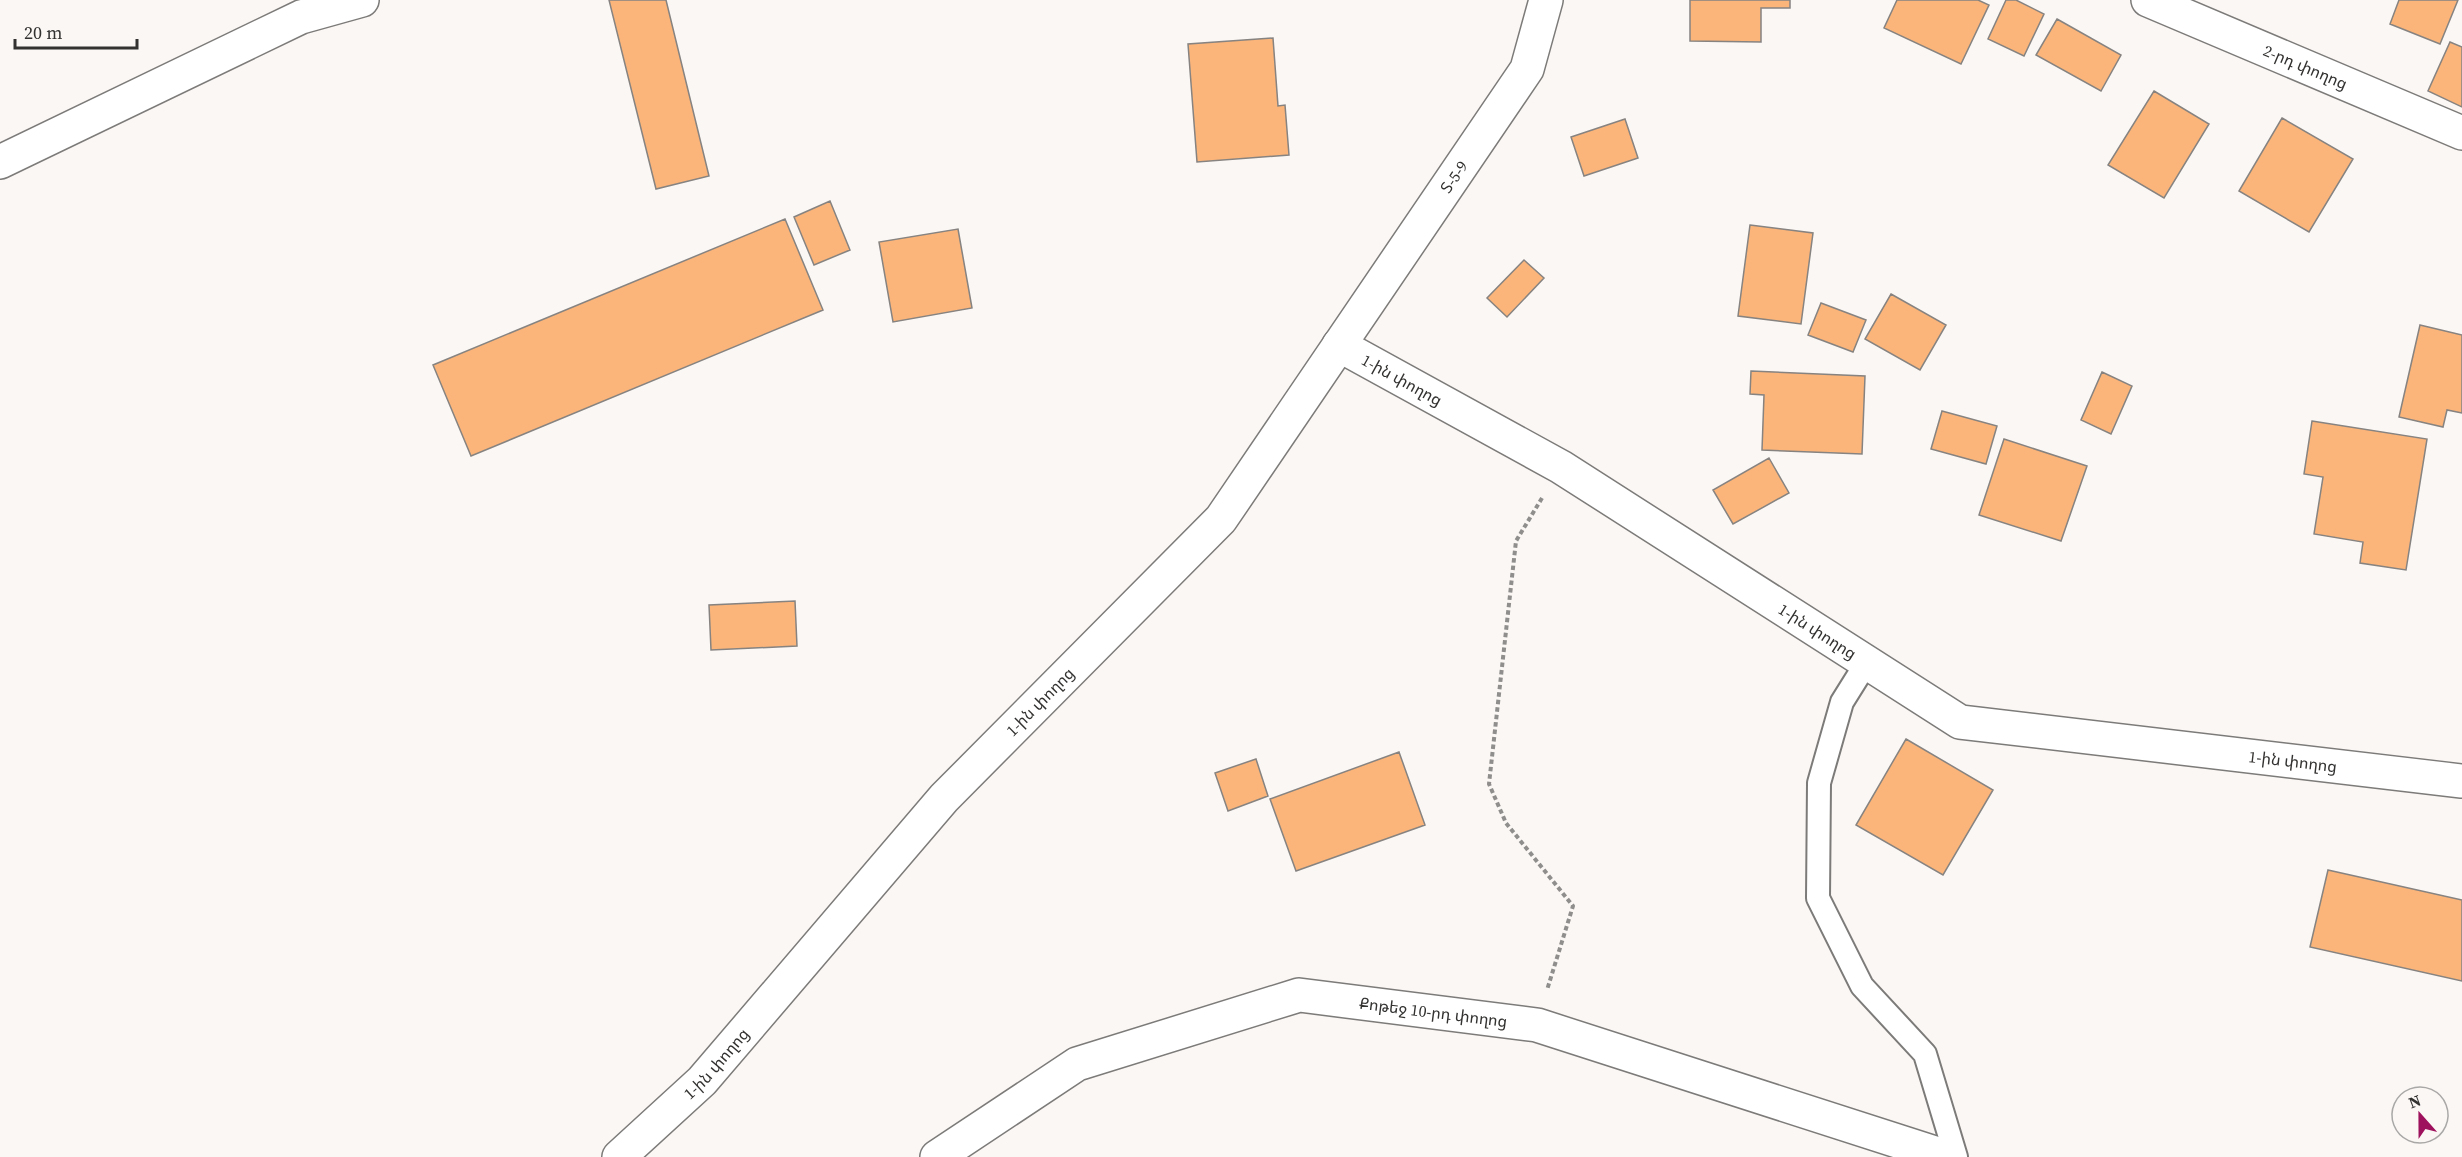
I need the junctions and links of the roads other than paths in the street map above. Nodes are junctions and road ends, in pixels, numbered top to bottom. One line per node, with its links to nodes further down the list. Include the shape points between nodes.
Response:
1 (362, 0): 5 (street, via 301,17)
2 (1546, 0): 6 (street, Տ-5-9 / Տ-5-9, via 1527,69)
3 (2148, 0): 4 (street, 2-րդ փողոց)
4 (2462, 134)
5 (0, 162)
6 (1338, 345): 7 (street, 1-ին փողոց, via 1561,467); 9 (street, 1-ին փողոց / Տ-5-9, via 1221,519 944,798 702,1081)
7 (1867, 663): 8 (street, 1-ին փողոց, via 1960,722); 12 (lane, via 1842,702 1819,783 1818,898 1862,986 1925,1054)
8 (2462, 781)
9 (619, 1157)
10 (937, 1157): 11 (street, Քոթեջ 10-րդ փողոց, via 1077,1064 1299,995 1537,1025)
11 (1947, 1157)
12 (1956, 1157)

